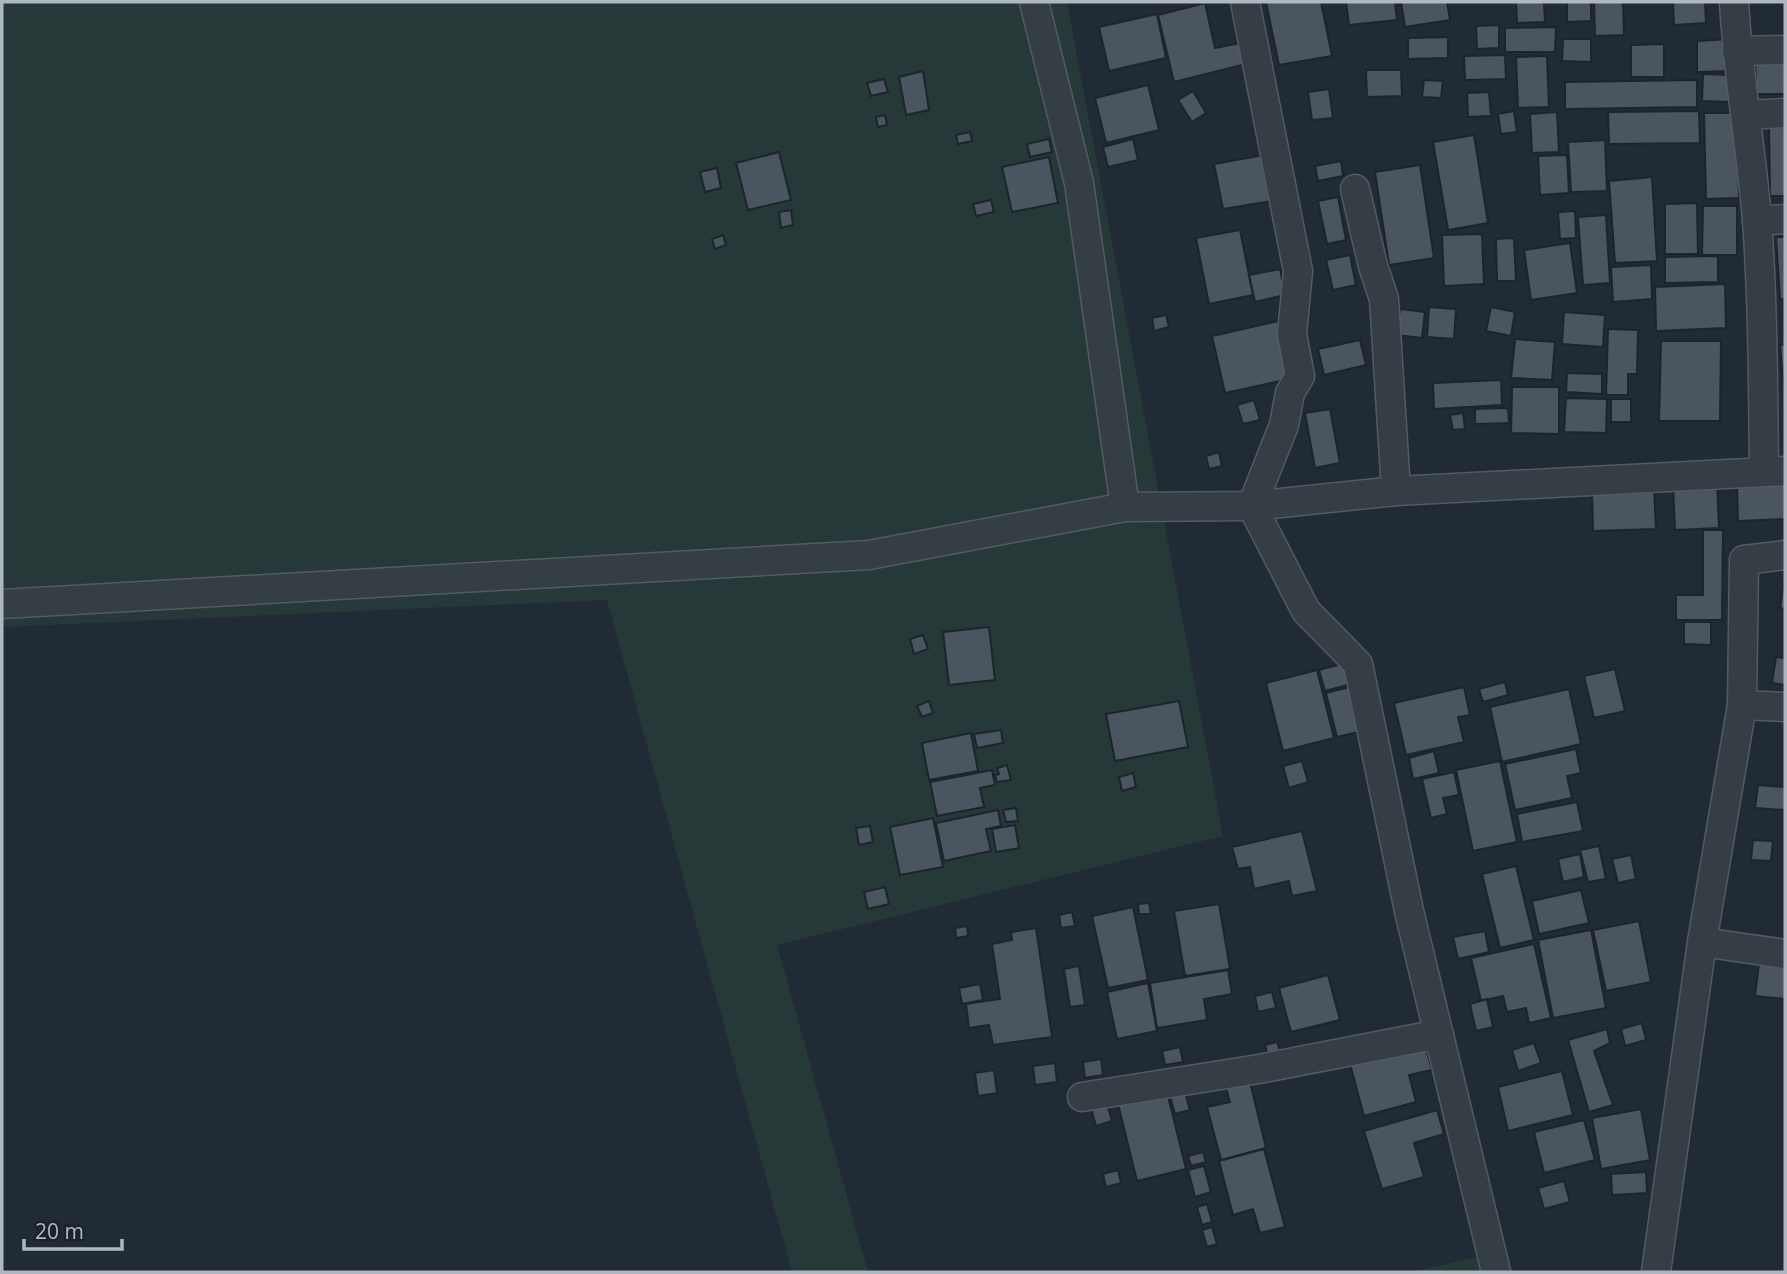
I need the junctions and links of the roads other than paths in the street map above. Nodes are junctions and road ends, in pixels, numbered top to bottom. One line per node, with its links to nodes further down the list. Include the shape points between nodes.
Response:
1 (1034, 2): 15 (street, via 1079,183)
2 (1245, 2): 14 (street, via 1298,271 1292,334 1300,376)
3 (1734, 2): 5 (street)
4 (1785, 50): 5 (street)
5 (1737, 51): 7 (street)
6 (1785, 113): 7 (street)
7 (1747, 115): 10 (street)
8 (1355, 189): 13 (street, via 1384,299)
9 (1785, 219): 10 (street)
10 (1757, 221): 11 (street)
11 (1774, 327): 12 (street)
12 (1775, 471): 13 (street)
13 (1396, 491): 14 (street)
14 (1252, 506): 15 (street); 22 (street, via 1306,611 1357,664)
15 (1125, 507): 17 (street, via 869,555)
16 (1785, 555): 18 (street, via 1744,560)
17 (2, 604)
18 (1742, 705): 19 (street); 20 (street)
19 (1785, 707)
20 (1702, 942): 21 (street); 25 (street)
21 (1785, 954)
22 (1438, 1034): 23 (street); 24 (street)
23 (1082, 1097)
24 (1496, 1272)
25 (1656, 1272)

